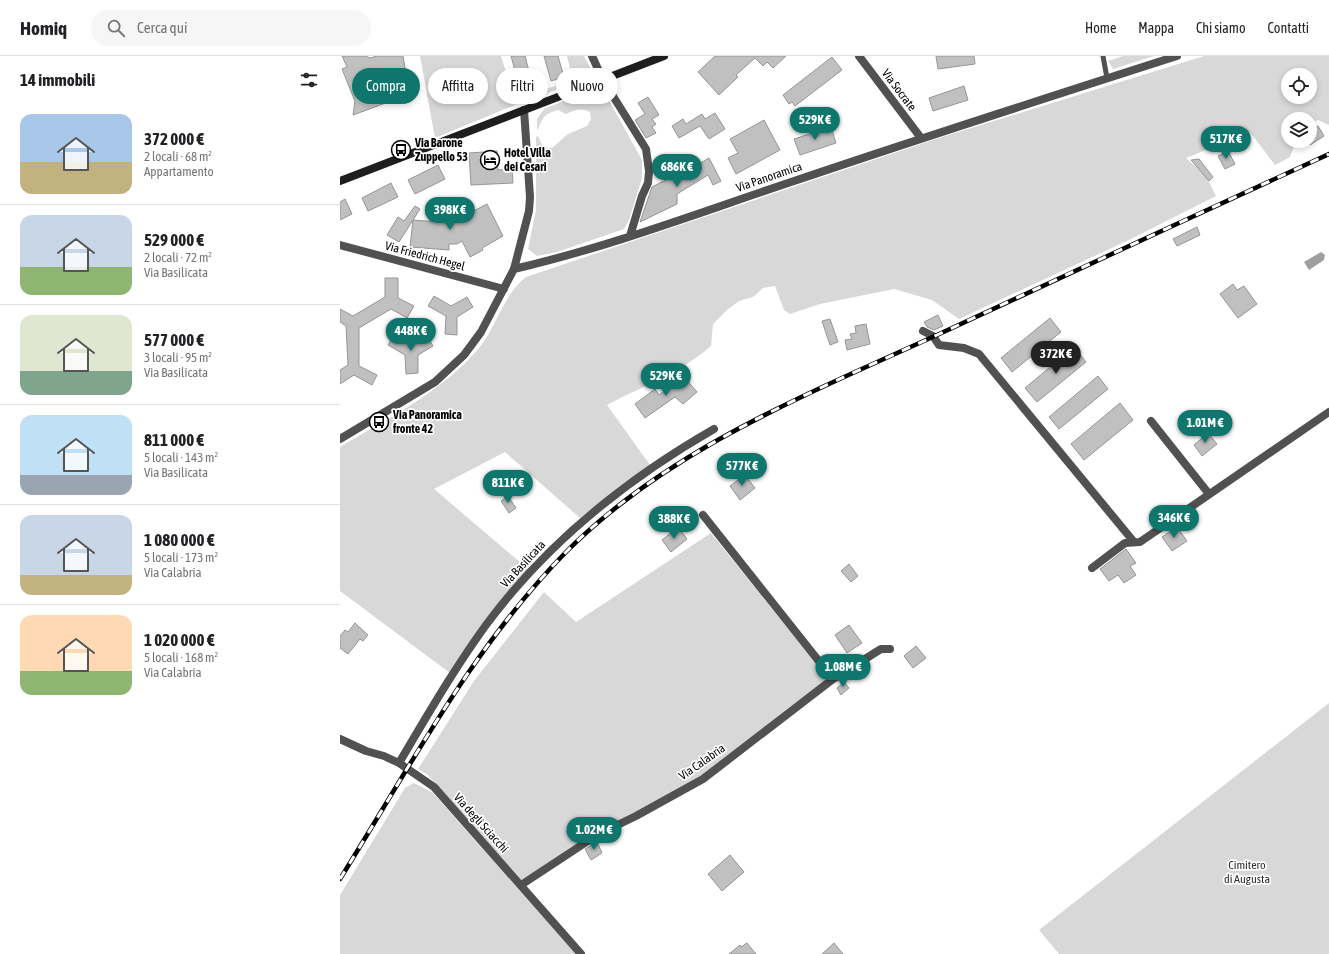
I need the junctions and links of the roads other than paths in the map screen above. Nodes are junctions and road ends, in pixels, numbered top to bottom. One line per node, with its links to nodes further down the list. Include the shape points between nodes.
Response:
1 (592, 56): 6 (street)
2 (664, 56): 7 (main road)
3 (859, 56): 12 (street, Via Socrate)
4 (1103, 56): 8 (lane)
5 (1177, 56): 8 (street, Via Panoramica)
6 (598, 68)
7 (618, 74)
8 (1107, 78): 12 (street, Via Panoramica)
9 (556, 98): 11 (main road)
10 (618, 104): 14 (street, via 646,149 648,159 648,183)
11 (524, 110): 13 (main road); 16 (street, via 530,197 526,225)
12 (921, 138): 14 (street, Via Panoramica)
13 (340, 180)
14 (630, 236): 16 (street, Via Panoramica)
15 (340, 245): 17 (street, Via Friedrich Hegel)
16 (514, 269): 17 (street)
17 (504, 289): 22 (street, via 481,332 464,355 435,382)
18 (923, 331): 25 (street, via 933,336 939,345 964,348 979,354)
19 (1329, 412): 23 (street)
20 (1151, 422): 23 (street)
21 (714, 429): 30 (street, Via Basilicata, via 680,448 617,492 575,528 522,580 486,625 457,668)
22 (340, 439)
23 (1209, 494): 25 (street, via 1140,542)
24 (703, 515): 28 (street)
25 (1134, 542): 26 (street, via 1125,544)
26 (1092, 568)
27 (890, 649): 28 (street, Via Calabria, via 881,649)
28 (833, 679): 31 (street, Via Calabria, via 703,779 597,835)
29 (340, 739): 30 (street, Via degli Sciacchi, via 366,752)
30 (399, 763): 31 (street, Via degli Sciacchi, via 434,787)
31 (521, 884): 32 (street, Via degli Sciacchi)
32 (581, 954)

